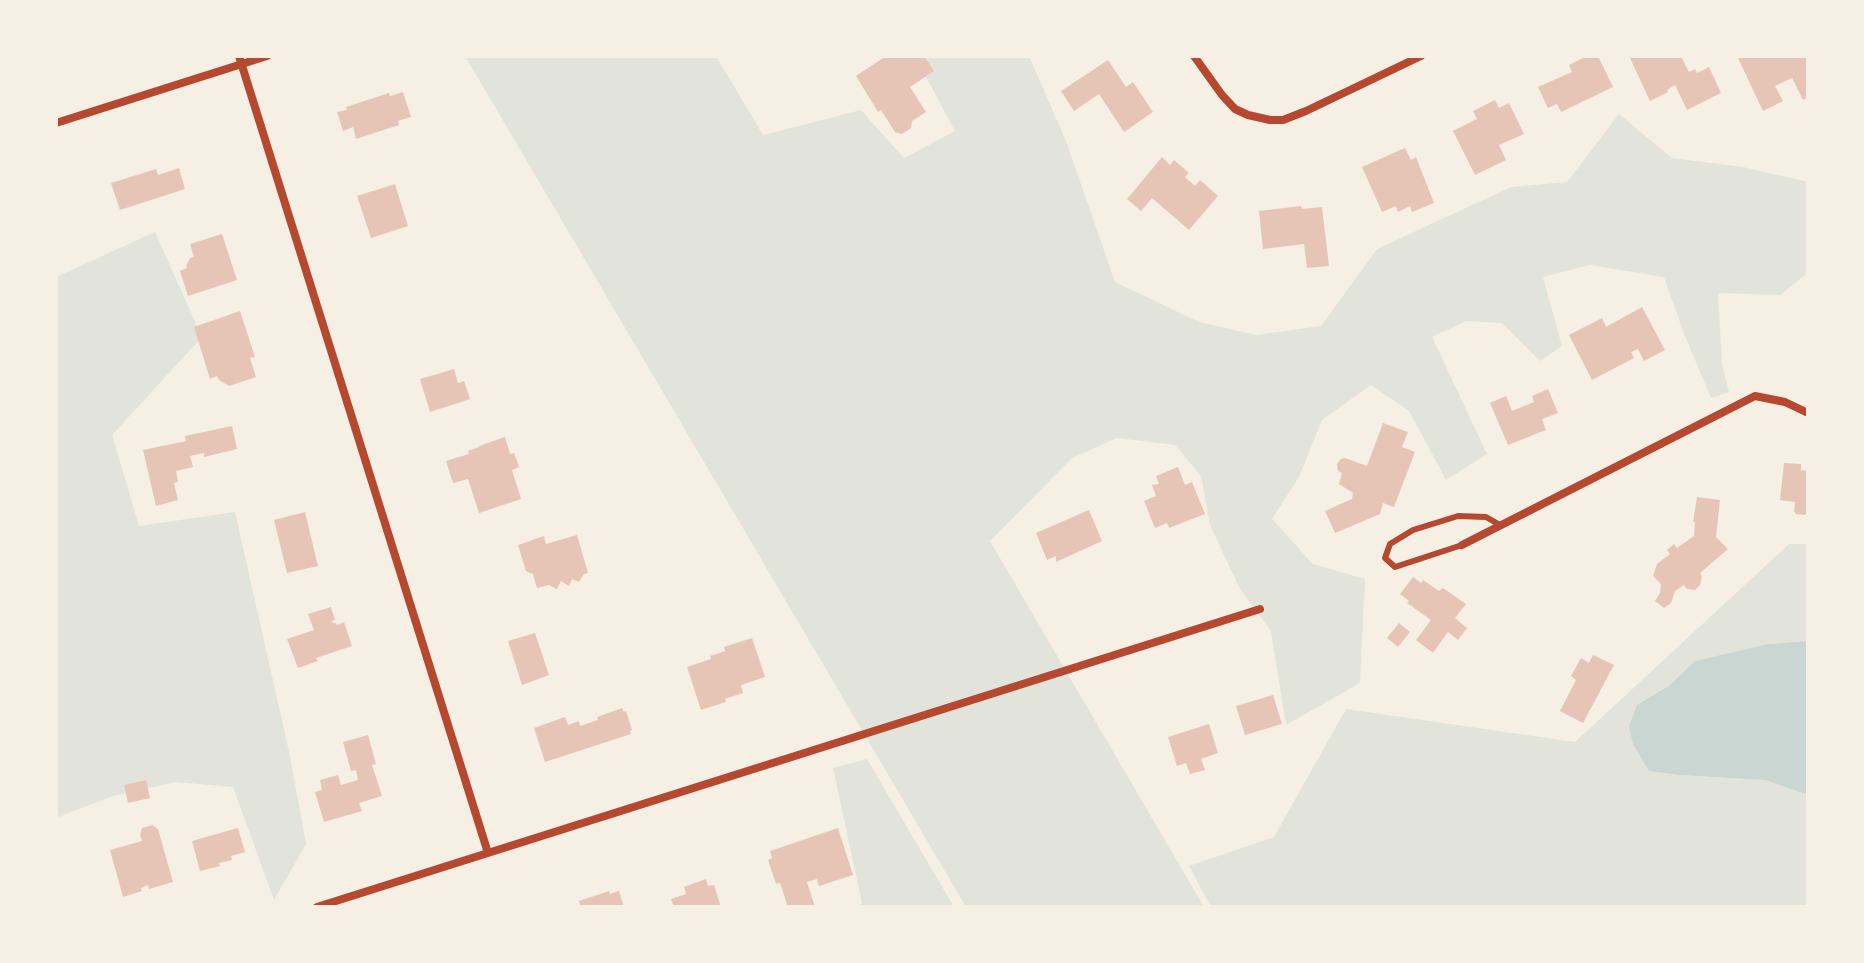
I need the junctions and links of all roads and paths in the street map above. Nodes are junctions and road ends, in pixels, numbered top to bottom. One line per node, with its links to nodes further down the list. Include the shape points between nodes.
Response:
1 (267, 56): 4 (street)
2 (1194, 56): 3 (street, via 1235,109 1270,120 1306,111)
3 (1421, 56)
4 (240, 60): 5 (street); 10 (street)
5 (56, 123)
6 (1808, 413): 7 (street, via 1755,396)
7 (1500, 525): 8 (street); 8 (lane, via 1486,517 1458,516 1413,530 1390,544 1385,558 1395,567)
8 (1462, 545)
9 (1260, 609): 10 (street)
10 (488, 853): 11 (street)
11 (317, 907)

